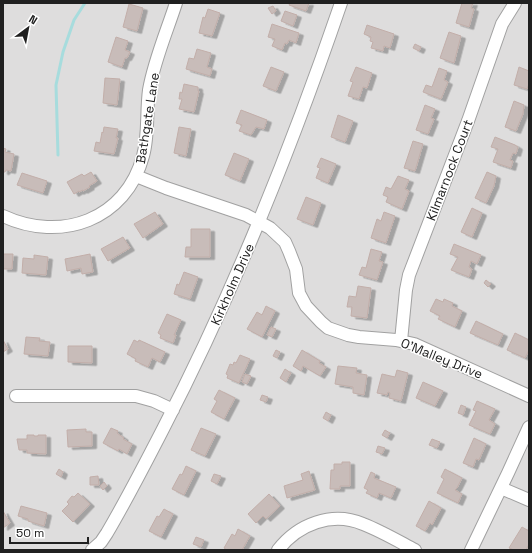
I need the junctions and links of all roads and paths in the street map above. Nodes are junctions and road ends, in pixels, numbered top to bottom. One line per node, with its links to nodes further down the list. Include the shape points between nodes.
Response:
1 (176, 3): 4 (street, Bathgate Lane, via 149,89 146,143)
2 (341, 3): 6 (street, Kirkholm Drive, via 292,141)
3 (515, 3): 7 (street, Kilmarnock Court, via 502,24 409,275)
4 (136, 176): 5 (street, Bathgate Lane, via 125,194 106,211 85,222 56,228 41,227 26,225); 6 (street, O'Malley Drive, via 246,215)
5 (3, 216)
6 (259, 223): 7 (street, O'Malley Drive, via 270,228 285,242 294,264 299,293 306,306 328,328 348,335); 10 (street, Kirkholm Drive, via 199,357)
7 (401, 341): 9 (street, O'Malley Drive, via 414,344)
8 (16, 396): 10 (street, via 136,396)
9 (529, 396)
10 (172, 410): 14 (street, Kirkholm Drive, via 119,512 101,542)
11 (529, 427): 12 (street)
12 (501, 488): 13 (street); 17 (street)
13 (529, 500)
14 (92, 550)
15 (278, 550): 16 (street, via 293,534 311,524 342,519 362,524)
16 (415, 550)
17 (471, 550)

